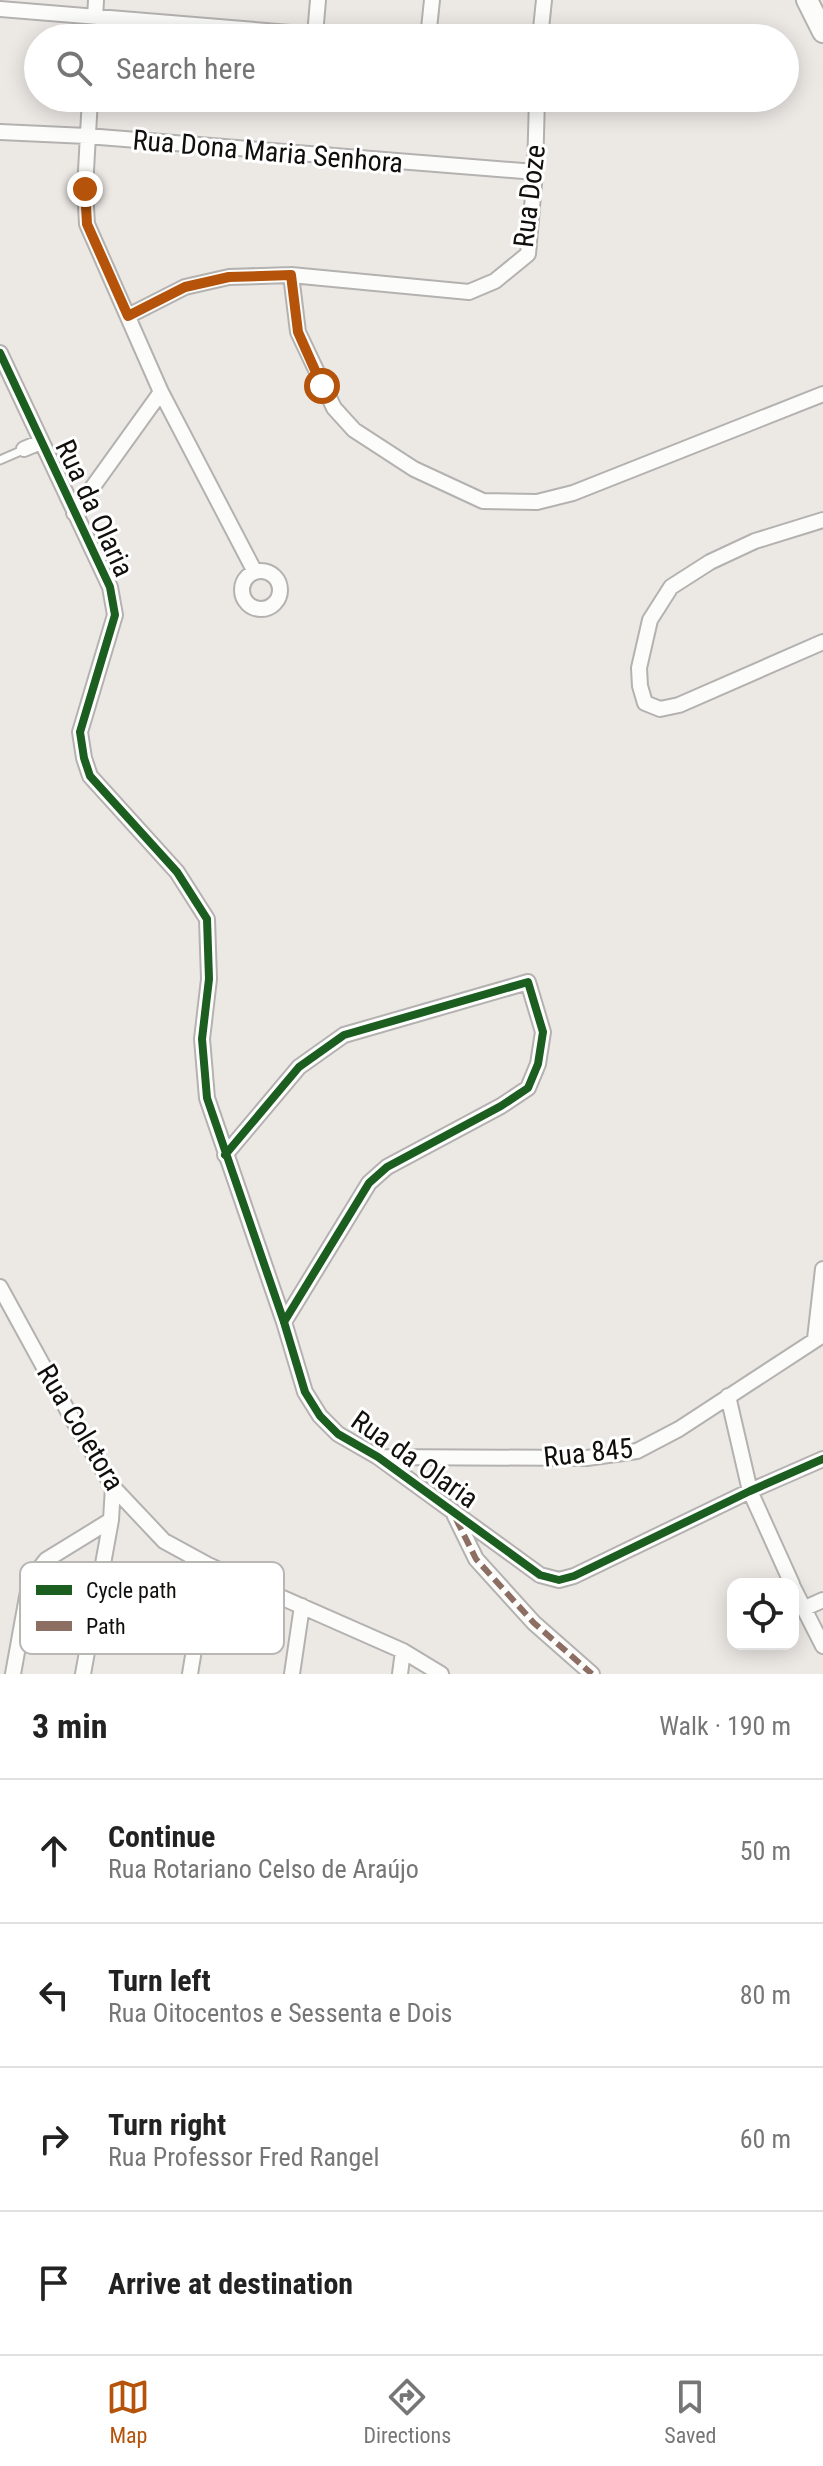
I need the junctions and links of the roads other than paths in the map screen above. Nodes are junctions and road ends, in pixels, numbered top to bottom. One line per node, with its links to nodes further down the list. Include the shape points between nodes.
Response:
1 (96, 0): 7 (street)
2 (318, 0): 10 (street)
3 (432, 0): 11 (street)
4 (544, 0): 12 (street)
5 (807, 0): 13 (street)
6 (0, 9): 7 (street)
7 (96, 16): 8 (street); 9 (street)
8 (95, 24)
9 (188, 24)
10 (316, 24)
11 (429, 24)
12 (541, 24)
13 (823, 32)
14 (89, 112): 17 (street)
15 (537, 112): 18 (street, Rua Doze)
16 (0, 132): 17 (street, Rua Dona Maria Senhora)
17 (87, 136): 18 (street, Rua Dona Maria Senhora); 20 (street, via 87,224)
18 (535, 172): 19 (street, Rua Doze, via 528,254 495,281 469,292)
19 (291, 275): 20 (street, via 229,277 185,287); 23 (street, via 298,332 334,408 354,430 414,469 483,501 537,502 573,493)
20 (128, 316): 22 (street)
21 (0, 353): 24 (street, Rua da Olaria)
22 (161, 392): 27 (street); 29 (street)
23 (823, 394)
24 (41, 442): 25 (street); 27 (street, Rua da Olaria)
25 (24, 449): 26 (lane)
26 (0, 460)
27 (74, 513): 31 (street, Rua da Olaria, via 110,587 115,615 80,732 84,758 90,776 177,872 207,919 209,979 202,1039 207,1098)
28 (823, 520): 30 (street, via 755,541 671,587 650,620 640,686 645,703 660,709 679,705)
29 (255, 572)
30 (823, 642)
31 (225, 1155): 34 (street, Rua da Olaria); 34 (street, via 299,1067 344,1035 528,982 543,1032 528,1088 387,1167 369,1183)
32 (823, 1269): 35 (street)
33 (0, 1287): 39 (street, Rua Coletora)
34 (284, 1322): 37 (street, Rua da Olaria, via 305,1392 320,1416 338,1434)
35 (819, 1337): 36 (street, Rua 845)
36 (728, 1396): 37 (street, Rua 845, via 637,1451 587,1458); 40 (street)
37 (378, 1457): 41 (street, Rua da Olaria)
38 (823, 1459): 40 (street)
39 (113, 1487): 42 (street); 45 (street, Rua Coletora, via 164,1541)
40 (750, 1491): 41 (street, Rua da Olaria, via 559,1580 540,1575); 46 (street)
41 (452, 1511): 63 (street, via 476,1559 534,1623)
42 (111, 1520): 43 (street); 44 (street)
43 (44, 1562)
44 (103, 1562)
45 (202, 1562)
46 (788, 1578)
47 (284, 1598): 50 (street, Rua Coletora)
48 (823, 1600): 51 (street)
49 (799, 1601): 51 (street)
50 (302, 1606): 54 (street, Rua Coletora); 60 (street)
51 (803, 1609): 53 (street)
52 (20, 1635): 57 (street)
53 (823, 1646)
54 (403, 1651): 61 (street); 62 (street, Rua Coletora)
55 (87, 1654): 58 (street)
56 (193, 1654): 59 (street)
57 (13, 1674)
58 (83, 1674)
59 (190, 1674)
60 (292, 1674)
61 (400, 1674)
62 (441, 1674)
63 (592, 1674)

